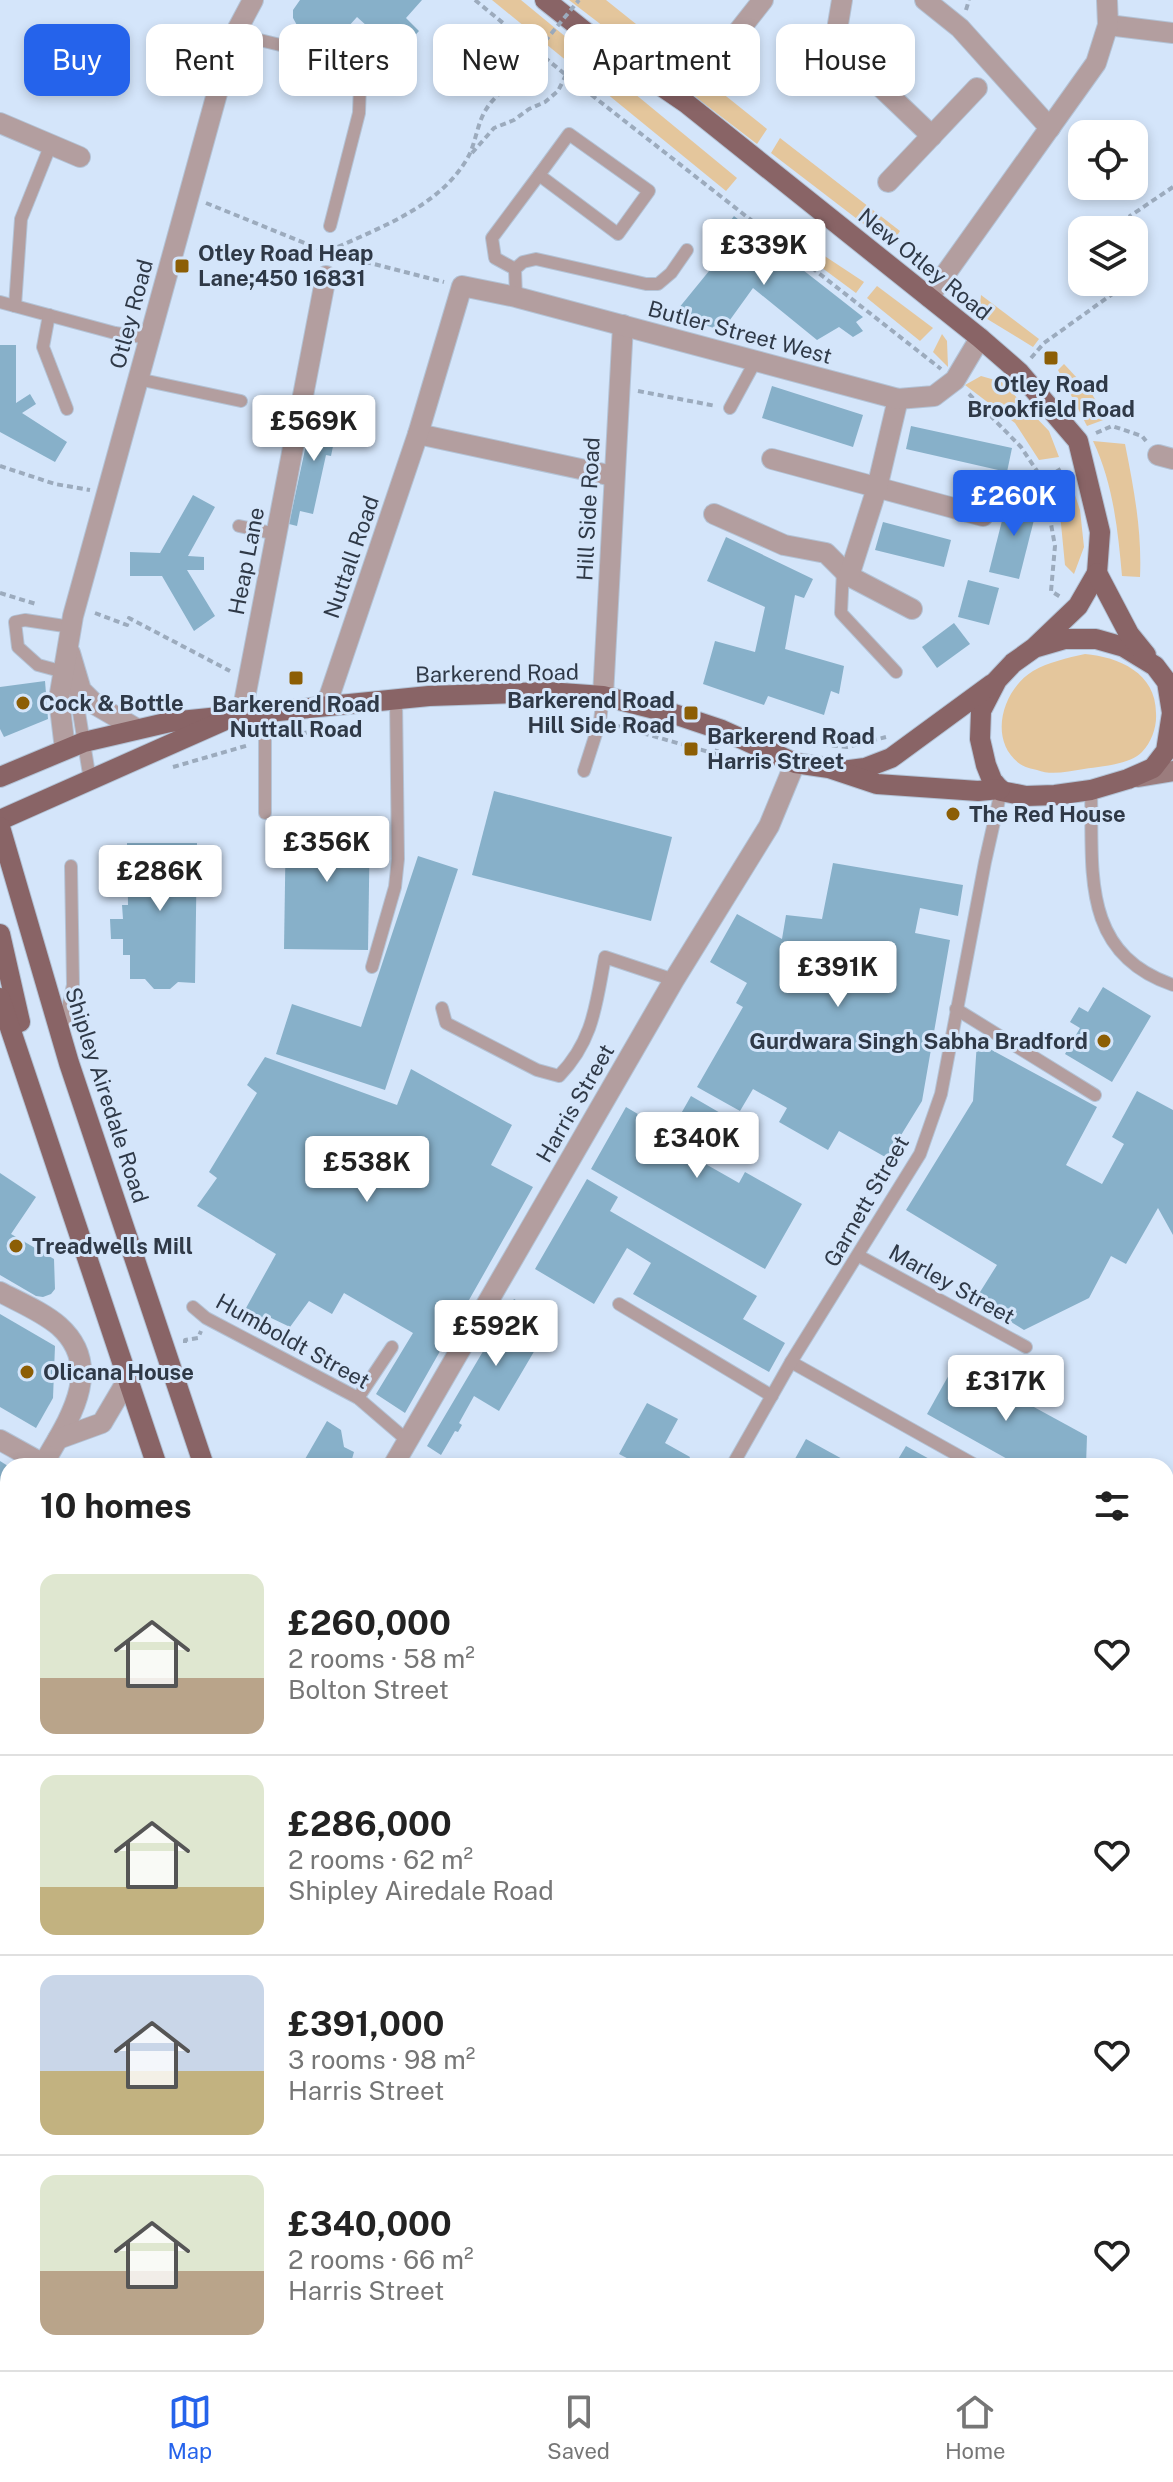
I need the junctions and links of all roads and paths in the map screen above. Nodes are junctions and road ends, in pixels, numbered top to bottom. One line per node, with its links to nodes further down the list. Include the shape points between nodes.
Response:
1 (253, 0): 9 (street, Otley Road)
2 (475, 0): 15 (path)
3 (545, 0): 10 (main road, New Otley Road)
4 (579, 0): 26 (path, bridge, via 486,109)
5 (763, 0): 11 (street)
6 (842, 0): 23 (street, via 842,50)
7 (925, 0): 22 (street, via 960,28)
8 (1107, 0): 12 (street)
9 (240, 24)
10 (575, 24)
11 (744, 24)
12 (1108, 25): 13 (street); 22 (street, via 1096,63)
13 (1173, 33)
14 (263, 41): 32 (lane, via 350,68 360,84 359,113)
15 (564, 73)
16 (564, 79): 26 (path, via 545,102 494,128)
17 (977, 88): 23 (street)
18 (217, 96): 30 (street, Otley Road)
19 (593, 96): 50 (path)
20 (676, 96): 40 (main road, New Otley Road)
21 (0, 123): 24 (street)
22 (1050, 128): 40 (street)
23 (932, 136): 28 (street)
24 (51, 144): 25 (street); 42 (lane, via 21,219)
25 (80, 157)
26 (466, 162): 34 (path, via 437,193 396,221)
27 (539, 175): 27 (lane, via 618,234 649,191 569,134); 35 (lane, via 492,238 495,258)
28 (888, 182)
29 (1173, 187): 31 (path)
30 (189, 195): 34 (path); 45 (street, Otley Road)
31 (1130, 216)
32 (330, 226)
33 (687, 250): 35 (lane, via 658,284 536,259)
34 (327, 252): 37 (path)
35 (515, 269): 39 (lane)
36 (326, 276): 68 (street, Heap Lane)
37 (462, 286): 39 (street, Butler Street West); 56 (street, Nuttall Road)
38 (1109, 296): 48 (path, via 1044,343)
39 (516, 297): 44 (street, Butler Street West)
40 (929, 297): 46 (main road, New Otley Road)
41 (0, 302): 42 (lane)
42 (15, 306): 43 (lane)
43 (49, 315): 45 (lane); 55 (lane, via 43,347)
44 (623, 325): 47 (street, Butler Street West); 51 (street, Hill Side Road)
45 (149, 338): 49 (street, Otley Road)
46 (980, 338): 48 (main road, New Otley Road); 50 (street)
47 (756, 360): 52 (street, Butler Street West); 54 (lane)
48 (1019, 372): 57 (main road, New Otley Road)
49 (138, 379): 53 (lane); 64 (street, Otley Road)
50 (955, 380): 52 (street, Butler Street West, via 934,396); 62 (path, via 1021,447)
51 (620, 387): 54 (path); 61 (street, Hill Side Road)
52 (898, 399): 63 (street)
53 (241, 401)
54 (730, 408)
55 (67, 409)
56 (418, 434): 61 (street); 82 (street, Nuttall Road)
57 (1078, 441): 58 (path, via 1112,426 1142,436); 62 (path, via 1064,466); 70 (main road, New Otley Road, via 1100,532)
58 (1165, 457)
59 (772, 459): 63 (street)
60 (0, 466): 64 (path)
61 (613, 476): 80 (street, Hill Side Road)
62 (1043, 480): 66 (path, via 1011,489); 71 (path, via 1055,546 1051,591)
63 (877, 488): 66 (street); 69 (street)
64 (107, 493): 73 (street, Otley Road)
65 (714, 514): 69 (street, via 784,545 826,553)
66 (983, 516)
67 (239, 526): 68 (lane)
68 (276, 534): 78 (street, Heap Lane)
69 (846, 573): 72 (street); 76 (lane, via 841,613)
70 (1097, 573): 74 (main road, New Otley Road, via 1078,606); 77 (main road, via 1129,634)
71 (1064, 599)
72 (912, 609)
73 (71, 629): 75 (street, Otley Road); 75 (lane, via 15,622 18,647 38,665); 78 (path, via 95,613 127,625 129,618); 85 (street, via 81,690); 86 (lane)
74 (1034, 648): 77 (main road, via 1065,639 1096,639 1124,647); 79 (main road)
75 (64, 672): 86 (street, Otley Road, via 59,699)
76 (896, 672)
77 (1165, 678): 92 (main road, via 1172,713 1166,751 1153,768)
78 (248, 680): 84 (street, Heap Lane)
79 (997, 680): 89 (main road, Barkerend Road, via 891,758); 94 (main road, via 981,711 980,739)
80 (603, 696): 81 (main road, Barkerend Road, via 490,692); 87 (main road, Barkerend Road, via 722,730); 88 (lane)
81 (396, 699): 82 (main road, Barkerend Road); 101 (lane, via 398,859)
82 (326, 706): 83 (main road, Barkerend Road)
83 (265, 711): 84 (main road, Barkerend Road); 96 (lane)
84 (242, 713): 85 (main road, Barkerend Road); 93 (main road, Barkerend Road)
85 (137, 729): 86 (main road, Barkerend Road)
86 (75, 746): 91 (main road, Barkerend Road); 93 (lane)
87 (795, 763): 89 (main road, Barkerend Road); 102 (street, Harris Street, via 769,826)
88 (584, 771)
89 (838, 771): 94 (main road, Barkerend Road, via 877,784)
90 (1173, 771): 92 (main road)
91 (0, 777)
92 (1128, 779): 95 (main road)
93 (90, 780): 97 (main road, Barkerend Road)
94 (1000, 790): 95 (main road, via 1026,796); 106 (lane, Garnett Street)
95 (1091, 790): 103 (lane, via 1096,907 1106,934 1145,975)
96 (265, 813)
97 (0, 820)
98 (0, 827): 107 (main road, Shipley Airedale Road)
99 (71, 866): 107 (lane, via 73,985)
100 (0, 934): 109 (main road)
101 (372, 967)
102 (674, 980): 105 (lane, via 605,957 593,1024 576,1059 559,1076 446,1023); 122 (street, Harris Street)
103 (1173, 985)
104 (0, 998): 109 (main road)
105 (442, 1008)
106 (956, 1009): 108 (lane); 110 (lane, Garnett Street, via 941,1094 920,1154)
107 (61, 1038): 126 (main road, Shipley Airedale Road)
108 (1095, 1095)
109 (42, 1124): 117 (main road)
110 (859, 1256): 115 (lane, Marley Street); 116 (lane, Garnett Street)
111 (0, 1292): 120 (street, via 59,1326 75,1346 83,1373 79,1400)
112 (619, 1304): 118 (lane)
113 (193, 1307): 119 (lane, Humboldt Street)
114 (392, 1347): 119 (lane)
115 (1026, 1347)
116 (791, 1362): 118 (lane, Garnett Street); 129 (lane)
117 (128, 1379): 120 (street, via 102,1423); 125 (main road)
118 (772, 1396): 128 (lane, Garnett Street)
119 (358, 1398): 122 (lane, Humboldt Street)
120 (58, 1439): 124 (street)
121 (0, 1440): 123 (street)
122 (408, 1441): 127 (street, Harris Street)
123 (32, 1458)
124 (48, 1458)
125 (154, 1458)
126 (201, 1458)
127 (398, 1458)
128 (737, 1458)
129 (963, 1458)

